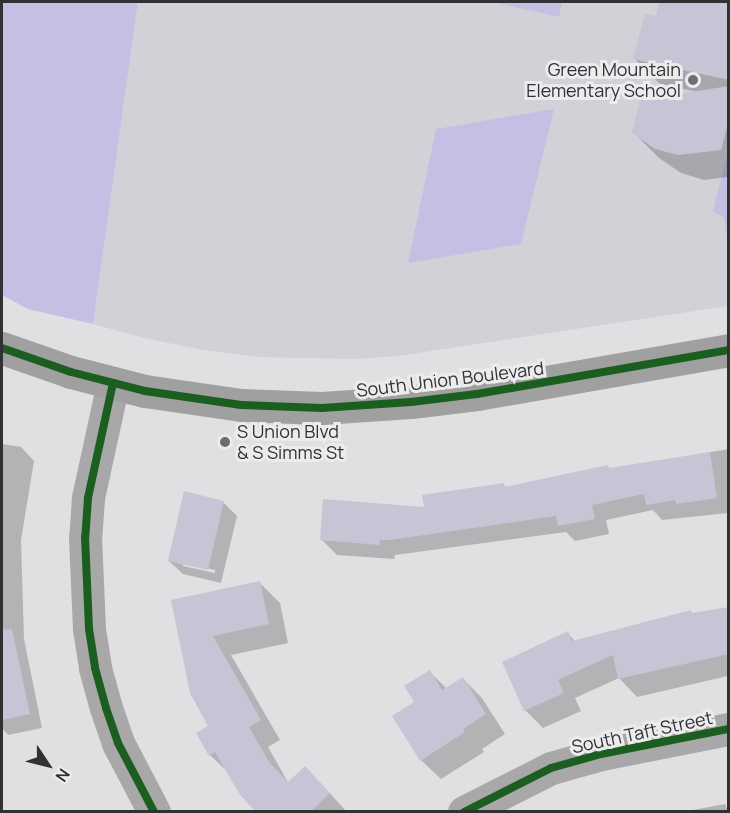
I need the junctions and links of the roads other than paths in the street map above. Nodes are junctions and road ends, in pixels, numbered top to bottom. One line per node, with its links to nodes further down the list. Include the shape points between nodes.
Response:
1 (2, 348): 3 (main road, South Union Boulevard)
2 (729, 350): 3 (main road, South Union Boulevard, via 477,394 322,408 231,404)
3 (113, 383): 5 (street, via 88,498 85,537 89,628 106,708 118,743)
4 (729, 729): 6 (street, South Taft Street, via 551,768)
5 (154, 812)
6 (464, 812)

